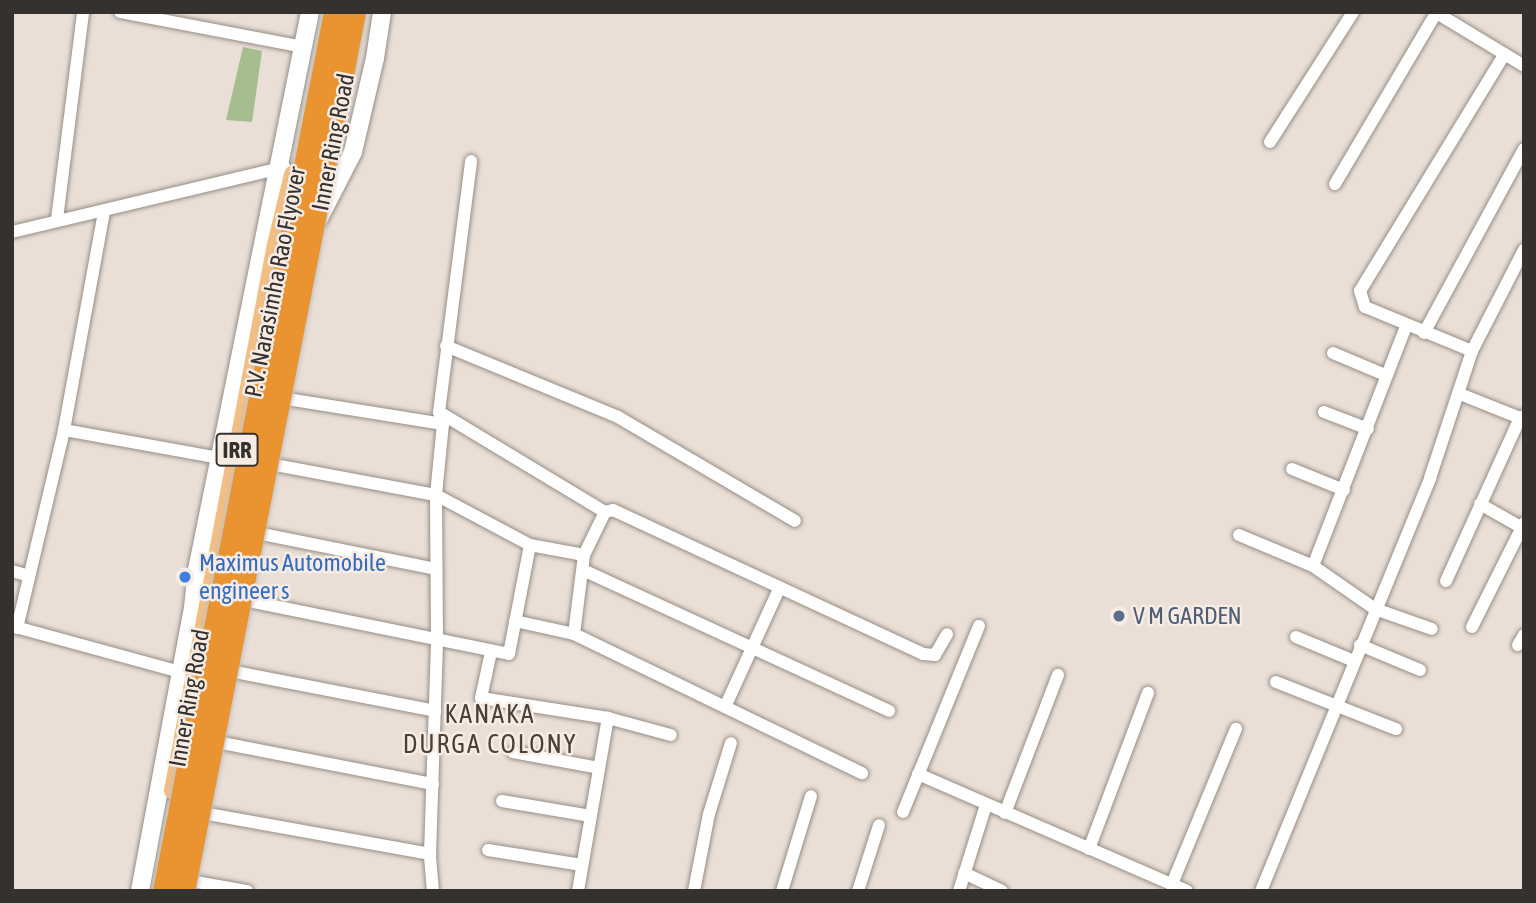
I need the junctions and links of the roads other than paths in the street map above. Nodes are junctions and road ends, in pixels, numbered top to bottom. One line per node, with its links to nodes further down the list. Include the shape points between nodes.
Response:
1 (83, 12): 19 (street)
2 (310, 12): 9 (street)
3 (332, 12): 12 (highway, P.V. Narasimha Rao Flyover, bridge); 16 (main road, Inner Ring Road / IRR)
4 (357, 12): 12 (highway, P.V. Narasimha Rao Flyover, bridge); 20 (main road, Inner Ring Road / IRR)
5 (382, 12): 20 (street, via 353,152)
6 (1353, 12): 13 (street)
7 (128, 13): 9 (street)
8 (1436, 13): 10 (street); 17 (street)
9 (304, 47): 16 (street)
10 (1504, 55): 11 (street); 23 (street, via 1360,291 1365,307)
11 (1524, 66)
12 (329, 90): 108 (highway, P.V. Narasimha Rao Flyover, bridge); 111 (highway, P.V. Narasimha Rao Flyover, bridge)
13 (1270, 142)
14 (1524, 149): 24 (street)
15 (471, 161): 25 (street)
16 (287, 167): 18 (street); 34 (main road, Inner Ring Road / IRR); 38 (street)
17 (1335, 184)
18 (104, 212): 19 (street); 36 (street)
19 (57, 219): 21 (street)
20 (318, 219): 30 (main road, Inner Ring Road / IRR)
21 (12, 232)
22 (1524, 250): 26 (street)
23 (1406, 326): 24 (street); 28 (street)
24 (1424, 333): 26 (street)
25 (446, 346): 33 (street); 45 (street, via 618,418)
26 (1472, 351): 29 (street)
27 (1333, 353): 28 (street)
28 (1385, 375): 35 (street)
29 (1460, 394): 32 (street); 59 (street)
30 (287, 398): 33 (street); 37 (main road, Inner Ring Road / IRR)
31 (1324, 412): 35 (street)
32 (1522, 417): 43 (street)
33 (441, 418): 42 (street); 44 (street)
34 (241, 429): 37 (main road); 38 (main road, Inner Ring Road / IRR)
35 (1367, 429): 41 (street)
36 (64, 430): 38 (street); 55 (street)
37 (280, 435): 39 (main road, Inner Ring Road / IRR)
38 (228, 460): 75 (main road, Inner Ring Road / IRR)
39 (275, 465): 42 (street); 47 (main road, Inner Ring Road / IRR)
40 (1292, 469): 41 (street)
41 (1343, 490): 51 (street)
42 (436, 495): 49 (street); 52 (street)
43 (1480, 505): 46 (street); 56 (street)
44 (605, 512): 50 (street); 57 (street, via 613,510)
45 (795, 521)
46 (1523, 526): 63 (street)
47 (261, 534): 52 (street); 58 (main road, Inner Ring Road / IRR)
48 (1239, 535): 51 (street)
49 (530, 545): 50 (street); 60 (street)
50 (584, 555): 53 (street)
51 (1312, 566): 59 (street)
52 (436, 569): 68 (street)
53 (583, 569): 65 (street); 70 (street)
54 (12, 570): 55 (street)
55 (29, 576): 62 (street)
56 (1446, 581)
57 (779, 589): 66 (street, via 923,654 935,655); 70 (street)
58 (249, 601): 68 (street); 74 (main road, Inner Ring Road / IRR)
59 (1375, 609): 64 (street); 69 (street)
60 (515, 621): 65 (street); 71 (street, via 509,654)
61 (979, 626): 92 (street)
62 (15, 627): 75 (street)
63 (1472, 627)
64 (1432, 629)
65 (574, 634): 79 (street)
66 (947, 634)
67 (1296, 637): 72 (street)
68 (437, 640): 71 (street); 82 (street)
69 (1360, 645): 72 (street); 73 (street)
70 (751, 648): 79 (street); 81 (street)
71 (491, 652): 83 (street, via 481,698)
72 (1354, 661): 80 (street)
73 (1420, 670)
74 (235, 672): 82 (street); 87 (main road, Inner Ring Road / IRR)
75 (186, 674): 109 (street); 110 (main road, Inner Ring Road / IRR)
76 (1058, 675): 98 (street)
77 (1276, 682): 80 (street)
78 (1148, 693): 102 (street)
79 (725, 707): 91 (street)
80 (1335, 707): 85 (street); 121 (street)
81 (889, 710)
82 (435, 711): 93 (street)
83 (608, 718): 86 (street); 90 (street)
84 (1236, 729): 107 (street)
85 (1396, 729)
86 (671, 735)
87 (222, 743): 93 (street); 99 (main road, Inner Ring Road / IRR)
88 (731, 743): 115 (street, via 709,814)
89 (513, 752): 90 (street)
90 (599, 768): 100 (street)
91 (862, 773)
92 (918, 774): 96 (street); 97 (street)
93 (433, 784): 104 (street)
94 (811, 796): 116 (street)
95 (502, 801): 100 (street)
96 (986, 805): 98 (street); 106 (street)
97 (903, 812)
98 (1005, 813): 102 (street)
99 (208, 814): 104 (street); 108 (main road, Inner Ring Road / IRR)
100 (591, 816): 105 (street)
101 (879, 825): 117 (street)
102 (1090, 849): 107 (street)
103 (488, 850): 105 (street)
104 (430, 854): 113 (street)
105 (582, 865): 114 (street)
106 (964, 873): 118 (street); 119 (street)
107 (1172, 884): 120 (street)
108 (191, 888): 112 (street)
109 (140, 891)
110 (155, 891)
111 (164, 891)
112 (247, 891)
113 (433, 891)
114 (578, 891)
115 (694, 891)
116 (782, 891)
117 (858, 891)
118 (958, 891)
119 (1003, 891)
120 (1187, 891)
121 (1261, 891)

